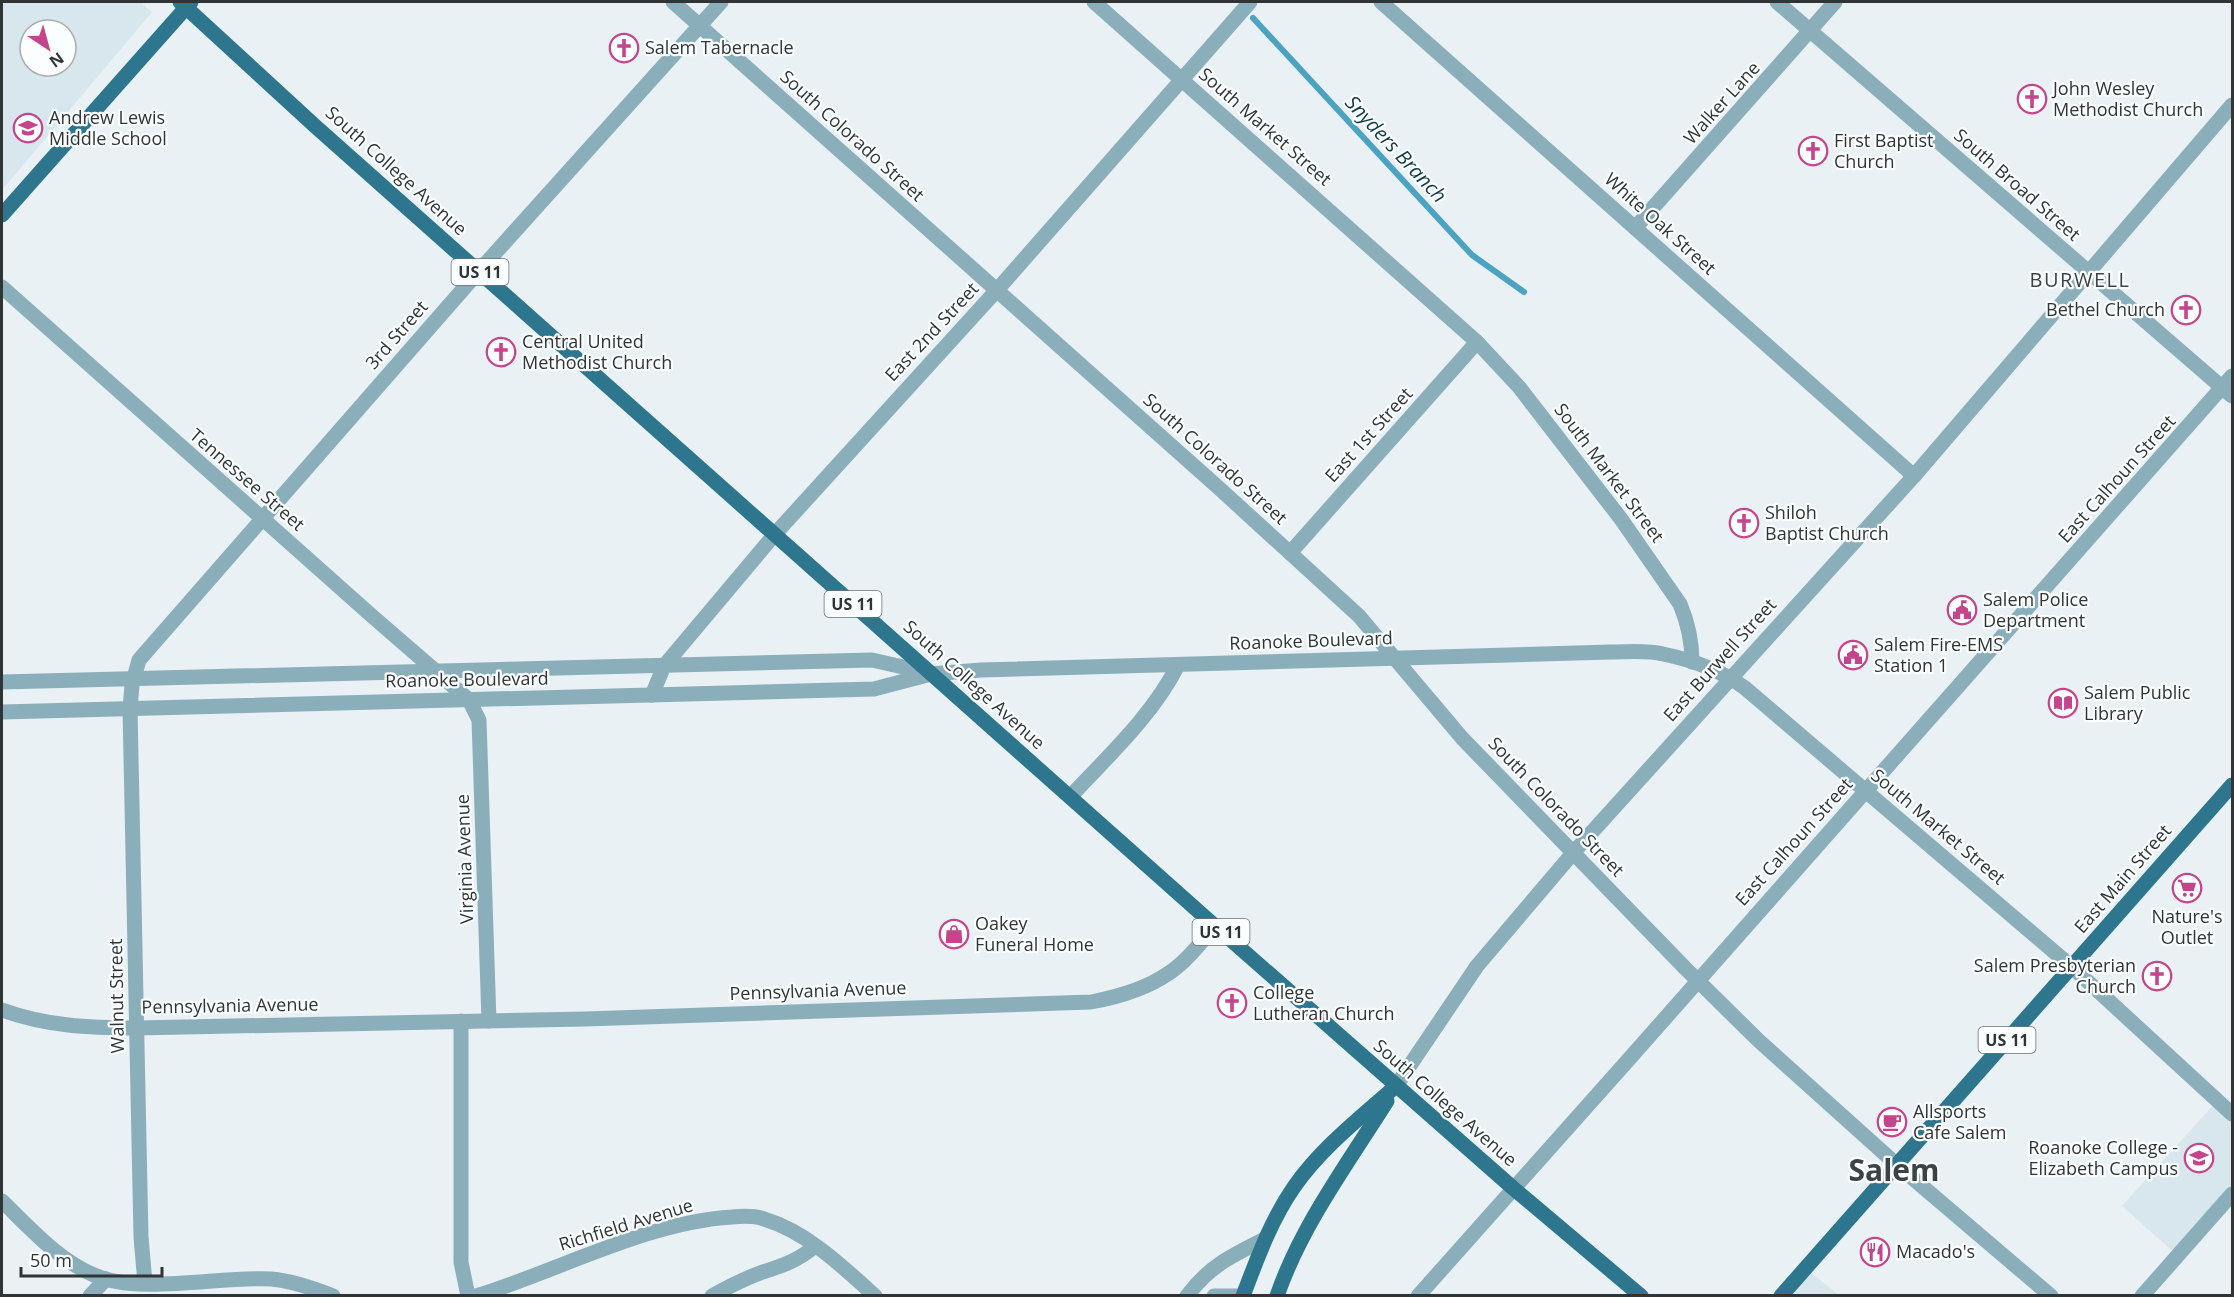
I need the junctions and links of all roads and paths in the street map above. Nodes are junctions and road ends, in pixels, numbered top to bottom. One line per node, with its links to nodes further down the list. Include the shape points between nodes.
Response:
1 (672, 2): 9 (street, South Colorado Street)
2 (721, 2): 9 (street, 3rd Street)
3 (1094, 2): 11 (street, South Market Street)
4 (1250, 2): 11 (street, East 2nd Street)
5 (1381, 2): 14 (street, White Oak Street)
6 (1777, 2): 10 (street, South Broad Street)
7 (1835, 2): 10 (street, Walker Lane)
8 (186, 3): 13 (main road); 15 (main road, South College Avenue / US 11, via 315,126)
9 (700, 26): 15 (street, 3rd Street); 18 (street, South Colorado Street)
10 (1810, 30): 14 (street, Walker Lane); 16 (street, South Broad Street)
11 (1180, 79): 18 (street, East 2nd Street); 19 (street, South Market Street)
12 (2232, 105): 16 (street, East Burwell Street)
13 (2, 215)
14 (1635, 228): 21 (street, White Oak Street)
15 (479, 271): 22 (street, 3rd Street); 23 (main road, South College Avenue / US 11)
16 (2089, 274): 20 (street, South Broad Street); 21 (street, East Burwell Street)
17 (2, 287): 22 (street, Tennessee Street)
18 (997, 290): 23 (street, East 2nd Street); 24 (street, South Colorado Street)
19 (1477, 342): 24 (street, East 1st Street); 26 (street, South Market Street, via 1527,397 1621,519 1680,604 1687,620)
20 (2229, 387): 39 (street, East Calhoun Street)
21 (1914, 476): 31 (street, East Burwell Street)
22 (262, 519): 29 (street, Tennessee Street); 32 (street, 3rd Street, via 146,651)
23 (775, 534): 28 (street, East 2nd Street); 30 (main road, South College Avenue / US 11)
24 (1290, 553): 25 (street, South Colorado Street, via 1359,616)
25 (1396, 658): 26 (street, Roanoke Boulevard, via 1611,652 1661,653); 27 (street, Roanoke Boulevard); 41 (street, South Colorado Street, via 1462,738)
26 (1692, 662): 31 (street, South Market Street)
27 (1178, 665): 30 (street, Roanoke Boulevard); 40 (street, via 1149,712)
28 (664, 666): 29 (street, Roanoke Boulevard); 30 (street, Roanoke Boulevard, via 872,660); 34 (street, East 2nd Street)
29 (437, 671): 32 (street, Roanoke Boulevard); 35 (street, Tennessee Street)
30 (931, 674): 34 (street, Roanoke Boulevard, via 874,689); 40 (main road, South College Avenue / US 11)
31 (1730, 677): 39 (street, South Market Street); 41 (street, East Burwell Street)
32 (133, 679): 33 (street, Roanoke Boulevard); 36 (street, 3rd Street)
33 (2, 682)
34 (652, 695): 35 (street, Roanoke Boulevard)
35 (469, 700): 36 (street, Roanoke Boulevard); 46 (street, Virginia Avenue, via 479,720)
36 (130, 709): 37 (street, Roanoke Boulevard); 48 (street, Walnut Street)
37 (2, 712)
38 (2232, 785): 43 (main road, East Main Street / US 11)
39 (1866, 791): 43 (street, South Market Street); 44 (street, East Calhoun Street)
40 (1070, 797): 42 (main road, South College Avenue / US 11)
41 (1573, 854): 44 (street, South Colorado Street); 49 (street, East Burwell Street, via 1477,966)
42 (1215, 927): 46 (street, Pennsylvania Avenue, via 1169,973 1118,997 1091,1002); 49 (main road, South College Avenue / US 11)
43 (2072, 967): 50 (street, South Market Street); 51 (main road, East Main Street / US 11)
44 (1698, 980): 51 (street, South Colorado Street, via 1758,1040); 52 (street, East Calhoun Street)
45 (2, 1010): 48 (street, Pennsylvania Avenue, via 50,1024)
46 (489, 1020): 47 (street, Pennsylvania Avenue)
47 (461, 1021): 48 (street, Pennsylvania Avenue); 61 (street, via 461,1262)
48 (136, 1028): 58 (street, Walnut Street)
49 (1396, 1086): 52 (main road, South College Avenue / US 11); 55 (main road, via 1332,1144 1294,1187); 69 (main road, via 1315,1216)
50 (2232, 1114)
51 (1896, 1164): 72 (main road, East Main Street / US 11); 73 (street, South Colorado Street)
52 (1513, 1188): 70 (street, East Calhoun Street); 71 (main road, South College Avenue / US 11)
53 (2232, 1194): 74 (street)
54 (2, 1201): 57 (street, via 73,1265)
55 (1265, 1239): 65 (street, via 1207,1272); 68 (main road)
56 (815, 1246): 62 (street, Richfield Avenue, via 788,1228 762,1218 713,1218 663,1230); 63 (street, via 803,1257); 64 (street, Richfield Avenue)
57 (106, 1280): 58 (street); 59 (street)
58 (145, 1283): 60 (street, via 270,1279 297,1283)
59 (90, 1296)
60 (333, 1296)
61 (468, 1296)
62 (476, 1296)
63 (712, 1296)
64 (875, 1296)
65 (1187, 1296)
66 (1214, 1296): 67 (street)
67 (1238, 1296)
68 (1243, 1296)
69 (1277, 1296)
70 (1418, 1296)
71 (1641, 1296)
72 (1781, 1296)
73 (2050, 1296)
74 (2142, 1296)

